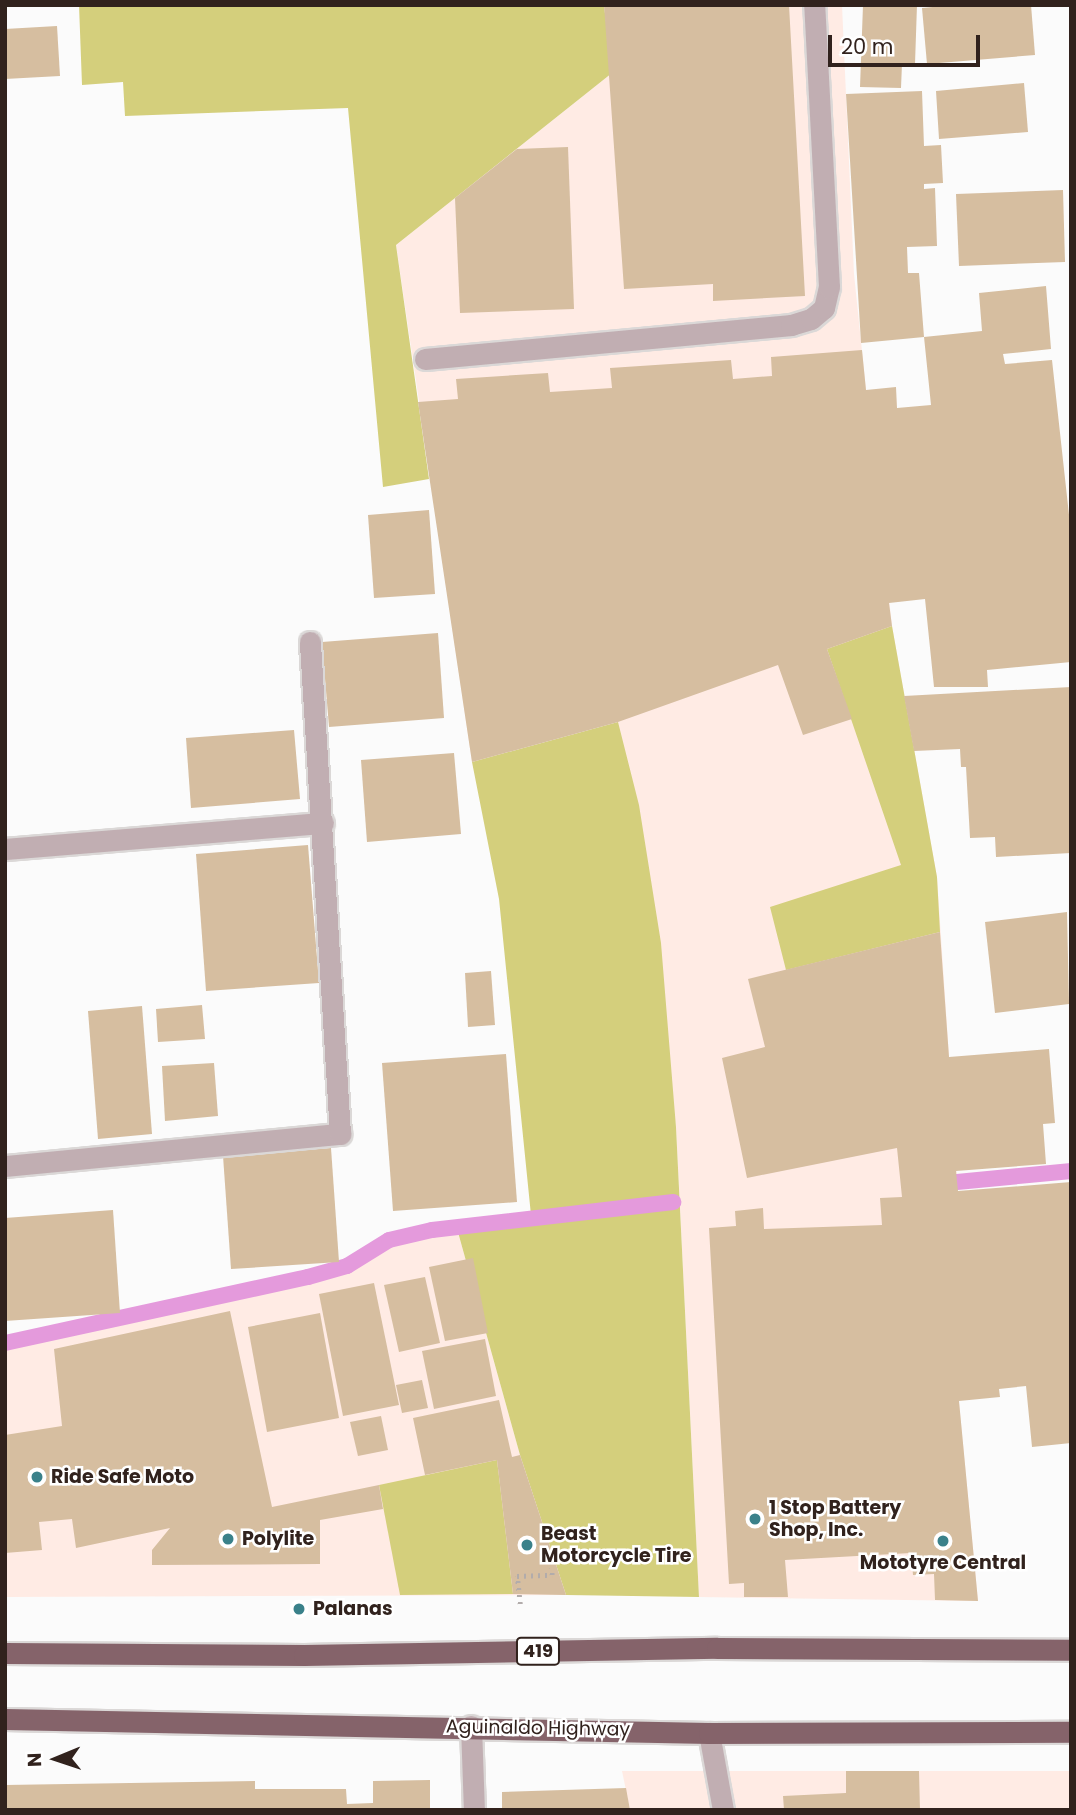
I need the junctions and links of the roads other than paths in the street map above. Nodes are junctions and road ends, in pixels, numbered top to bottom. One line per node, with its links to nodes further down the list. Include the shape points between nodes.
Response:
1 (814, 5): 2 (street, via 829,287 824,308 811,319 791,325)
2 (425, 359)
3 (310, 642): 4 (street)
4 (323, 823): 5 (street); 6 (street, via 340,1134)
5 (5, 849)
6 (5, 1167)
7 (1071, 1650): 8 (highway, 419, via 717,1648 304,1656)
8 (5, 1653)
9 (5, 1719): 10 (highway, Aguinaldo Highway)
10 (471, 1726): 11 (highway, Aguinaldo Highway); 13 (street)
11 (709, 1732): 12 (highway, Aguinaldo Highway); 14 (street)
12 (1071, 1732)
13 (474, 1810)
14 (723, 1810)

